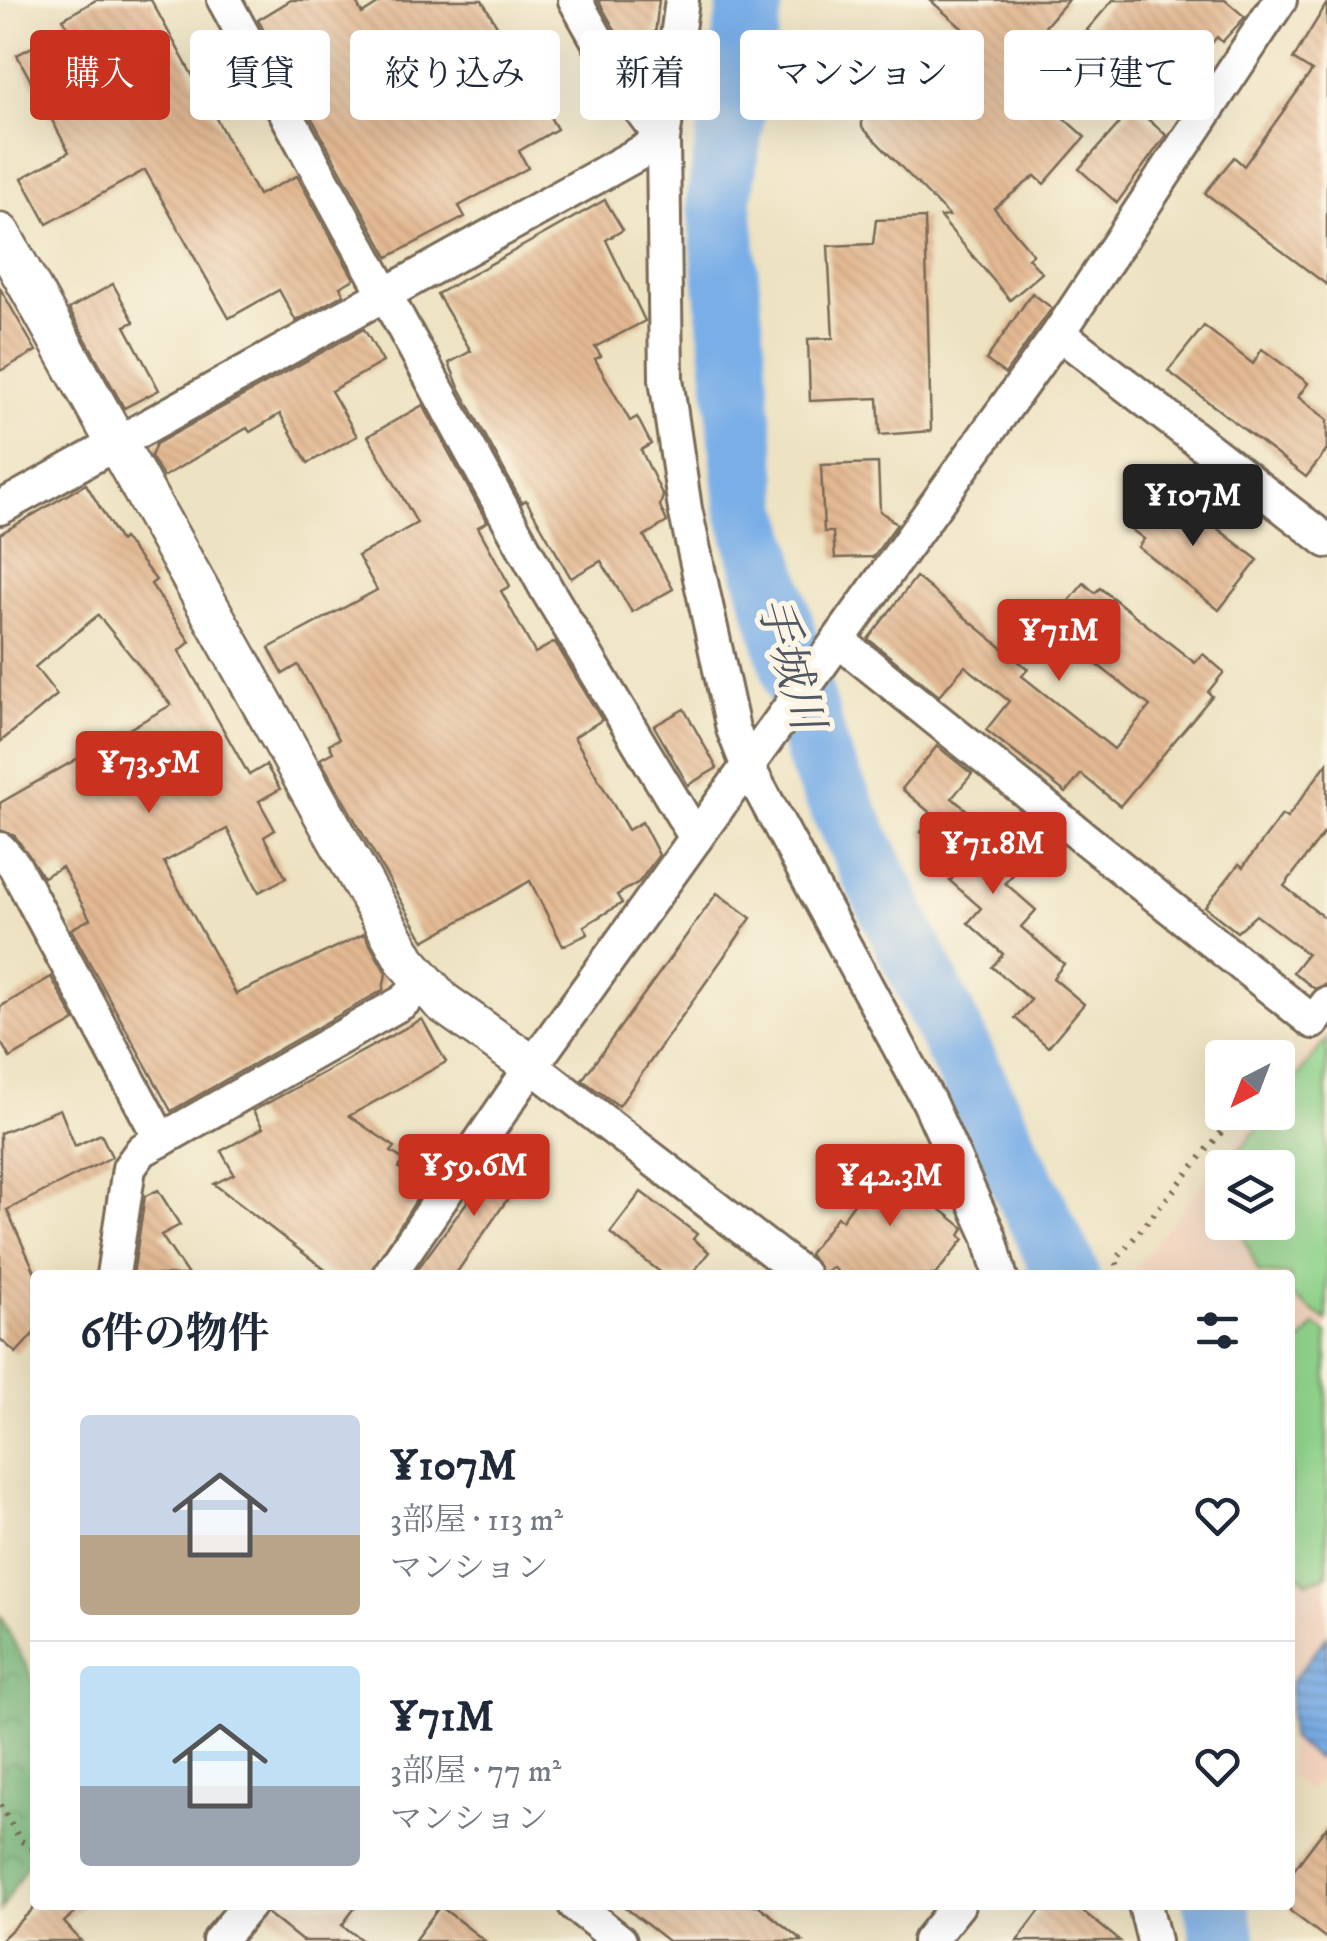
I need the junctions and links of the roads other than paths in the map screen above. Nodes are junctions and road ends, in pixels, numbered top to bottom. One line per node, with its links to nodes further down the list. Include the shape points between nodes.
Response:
1 (224, 0): 7 (street)
2 (575, 0): 5 (street, via 625,89)
3 (682, 0): 5 (street)
4 (1280, 0): 8 (street)
5 (663, 140): 7 (street); 13 (street, via 669,398 685,510 734,729)
6 (0, 234): 9 (street)
7 (385, 296): 9 (street); 14 (street, via 547,590)
8 (1059, 333): 11 (street); 12 (street)
9 (117, 443): 10 (street); 16 (street)
10 (0, 508)
11 (1327, 541)
12 (834, 648): 13 (street); 17 (street, via 1313,1022)
13 (754, 757): 14 (street); 23 (street, via 929,1102)
14 (696, 838): 18 (street)
15 (0, 848): 19 (street)
16 (422, 984): 18 (street); 19 (street, via 404,1002)
17 (1327, 1004)
18 (532, 1066): 21 (street); 22 (street)
19 (161, 1140): 20 (street, via 128,1168)
20 (114, 1270)
21 (393, 1270)
22 (797, 1270)
23 (998, 1270)
24 (245, 1910): 28 (street)
25 (581, 1910): 29 (street)
26 (954, 1910): 30 (street)
27 (1146, 1910): 31 (street)
28 (219, 1941)
29 (620, 1941)
30 (930, 1941)
31 (1154, 1941)

